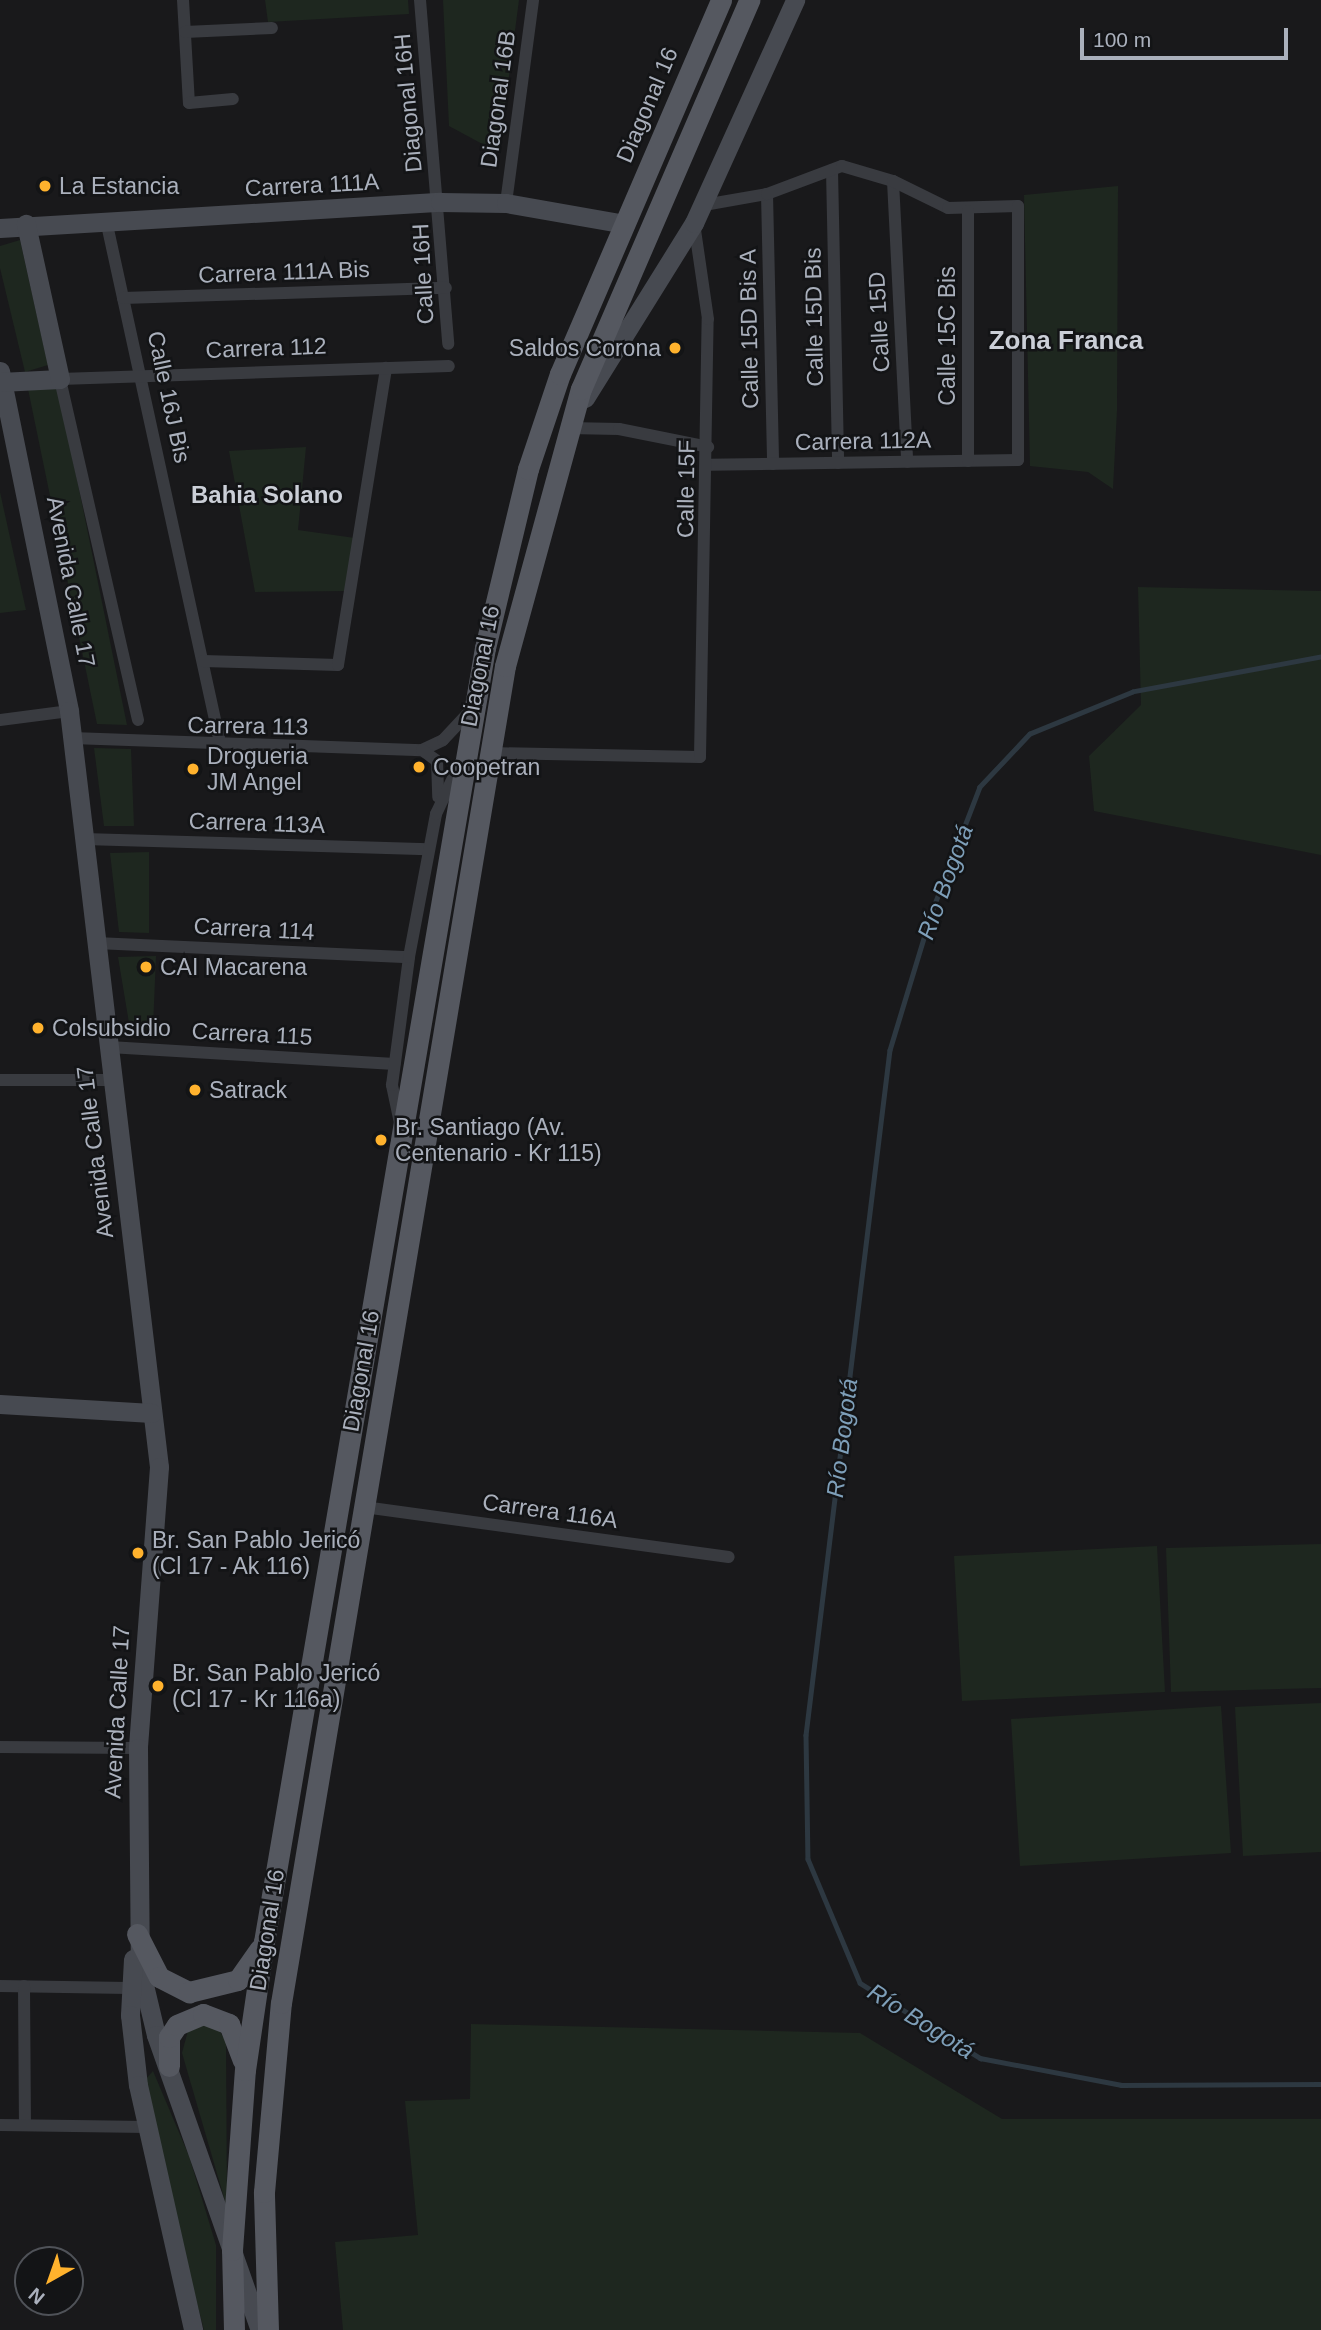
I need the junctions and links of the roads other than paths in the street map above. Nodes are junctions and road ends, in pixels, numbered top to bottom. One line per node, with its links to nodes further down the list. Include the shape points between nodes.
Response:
1 (183, 0): 8 (street)
2 (419, 0): 13 (street, Diagonal 16H)
3 (533, 0): 14 (street, Diagonal 16B)
4 (721, 0): 20 (main road, Diagonal 16)
5 (749, 0): 30 (main road, Diagonal 16)
6 (795, 0): 15 (main road, Diagonal 16)
7 (272, 28): 8 (street)
8 (185, 32): 9 (street, via 189,103)
9 (233, 99)
10 (832, 170): 11 (street, via 853,167); 12 (street); 34 (street, Calle 15D Bis)
11 (893, 181): 16 (street, via 948,208); 33 (street, Calle 15D)
12 (766, 194): 15 (street); 35 (street, Calle 15D Bis A)
13 (440, 202): 14 (main road, Carrera 111A); 17 (main road, Carrera 111A); 22 (street, Calle 16H)
14 (506, 203): 20 (main road, Carrera 111A)
15 (704, 205): 18 (main road, Diagonal 16)
16 (968, 211): 32 (street, Calle 15C Bis); 32 (street, Carrera 112A, via 1018,206 1017,460)
17 (106, 220): 19 (main road, Carrera 111A); 23 (street, Calle 16J Bis)
18 (694, 223): 30 (main road, Diagonal 16); 31 (street, Calle 15F, via 708,319)
19 (26, 224): 21 (main road, Carrera 111A); 29 (main road)
20 (625, 224): 38 (main road, Diagonal 16, via 534,450)
21 (0, 228)
22 (446, 288): 23 (street, Carrera 111A Bis); 24 (street, Calle 16H)
23 (123, 298): 27 (street, Calle 16J Bis)
24 (448, 344)
25 (449, 366): 26 (street, Carrera 112)
26 (386, 368): 27 (street, Carrera 112); 37 (street, via 338,666)
27 (140, 376): 29 (street, Carrera 112); 37 (street, Calle 16J Bis)
28 (1, 379): 29 (main road, Carrera 112); 39 (main road, Avenida Calle 17)
29 (60, 379): 41 (street)
30 (568, 428): 31 (street, via 619,429); 46 (main road, Diagonal 16, via 521,591)
31 (708, 447): 36 (street, Calle 15F)
32 (968, 461): 33 (street, Carrera 112A)
33 (907, 462): 34 (street, Carrera 112A)
34 (838, 463): 35 (street, Carrera 112A)
35 (773, 464): 36 (street, Carrera 112A)
36 (709, 465): 46 (street, Calle 15F, via 700,757)
37 (203, 661): 43 (street, Calle 16J Bis)
38 (473, 709): 44 (street, via 443,740); 45 (main road, Diagonal 16)
39 (69, 711): 40 (street); 42 (main road, Avenida Calle 17)
40 (0, 720)
41 (138, 720)
42 (72, 738): 43 (street, Carrera 113); 48 (main road, Avenida Calle 17)
43 (222, 747): 44 (street, Carrera 113)
44 (422, 750): 47 (street, via 440,771)
45 (466, 753): 47 (street, Diagonal 16); 56 (main road, Diagonal 16)
46 (489, 753): 59 (main road, Diagonal 16)
47 (436, 814): 49 (street, Diagonal 16)
48 (84, 839): 49 (street, Carrera 113A); 50 (main road, Avenida Calle 17)
49 (428, 849): 51 (street, Diagonal 16)
50 (96, 943): 51 (street, Carrera 114); 52 (main road, Avenida Calle 17)
51 (409, 957): 53 (street, Diagonal 16)
52 (108, 1047): 53 (street, Carrera 115); 55 (main road, Avenida Calle 17)
53 (394, 1064): 56 (street, Diagonal 16)
54 (0, 1080): 55 (street)
55 (113, 1080): 58 (main road, Avenida Calle 17)
56 (401, 1124): 64 (main road, Diagonal 16)
57 (0, 1404): 58 (main road)
58 (152, 1413): 62 (main road, Avenida Calle 17, via 158,1485)
59 (364, 1507): 60 (street, Carrera 116A); 78 (main road, Diagonal 16, via 273,2073 263,2212)
60 (729, 1557)
61 (0, 1747): 62 (street)
62 (138, 1748): 63 (main road, Avenida Calle 17)
63 (137, 1934): 64 (main road, via 159,1977 189,1992 215,1991 238,1980); 67 (main road, Avenida Calle 17); 68 (main road, Avenida Calle 17, via 147,2002)
64 (264, 1942): 69 (main road, Diagonal 16)
65 (0, 1986): 66 (street)
66 (24, 1986): 67 (street); 72 (street)
67 (129, 1988): 70 (main road, Avenida Calle 17)
68 (169, 2066): 69 (main road, via 173,2031 203,2014 229,2024); 70 (main road, via 148,2064); 74 (main road, Avenida Calle 17)
69 (245, 2070): 74 (main road, Diagonal 16)
70 (136, 2072): 73 (main road, Avenida Calle 17)
71 (0, 2125): 72 (street)
72 (24, 2125): 73 (street)
73 (147, 2127): 75 (main road, Avenida Calle 17)
74 (232, 2250): 76 (main road, Avenida Calle 17); 77 (main road, Avenida Calle 17)
75 (193, 2330)
76 (234, 2330)
77 (260, 2330)
78 (268, 2330)

